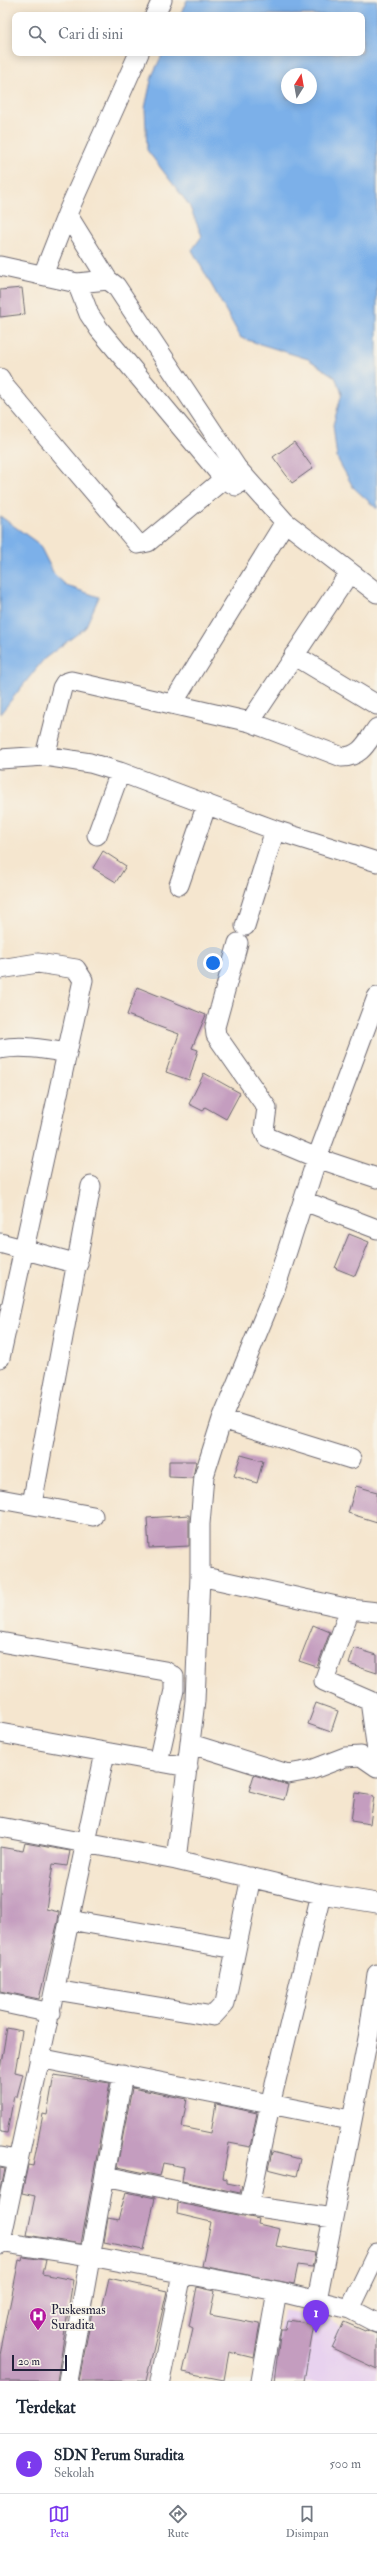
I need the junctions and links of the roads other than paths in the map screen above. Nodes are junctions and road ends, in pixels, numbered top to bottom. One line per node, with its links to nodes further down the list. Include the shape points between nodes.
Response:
1 (162, 0): 2 (street)
2 (156, 12)
3 (138, 56): 4 (street)
4 (67, 214): 6 (street); 7 (street)
5 (0, 266): 6 (street)
6 (43, 275): 8 (street)
7 (108, 280): 8 (street); 10 (street, via 116,286)
8 (76, 283): 10 (street, via 89,314 99,329)
9 (0, 378): 10 (street, via 138,544 148,542)
10 (231, 474): 11 (street)
11 (285, 522): 12 (street); 15 (street)
12 (350, 572): 13 (street); 14 (street)
13 (377, 593)
14 (294, 656): 16 (street); 17 (street)
15 (173, 703): 17 (street); 19 (street, via 71,681 65,683)
16 (377, 705)
17 (250, 722): 18 (street, via 342,757 352,757 360,752)
18 (377, 728)
19 (45, 756): 20 (street); 21 (street, via 90,763)
20 (0, 759)
21 (120, 772): 22 (street); 24 (street)
22 (207, 804): 23 (street); 26 (street)
23 (275, 830): 25 (street); 31 (street, via 241,935 215,1027 216,1035 267,1108 264,1130 267,1137)
24 (97, 836)
25 (375, 859)
26 (179, 885)
27 (0, 969): 30 (street, via 38,963 76,969 83,980)
28 (377, 997): 31 (street)
29 (0, 1049): 30 (street, via 15,1046 34,1047)
30 (67, 1053): 37 (street)
31 (317, 1158): 32 (street); 34 (street)
32 (377, 1178)
33 (92, 1186): 38 (street)
34 (304, 1202): 35 (street); 40 (street, via 273,1295)
35 (377, 1229)
36 (0, 1243): 37 (street)
37 (24, 1250): 38 (street); 39 (street)
38 (78, 1264): 43 (street)
39 (0, 1358)
40 (222, 1420): 41 (street); 45 (street, via 204,1476 200,1524)
41 (351, 1459)
42 (0, 1499): 43 (street)
43 (32, 1504): 44 (street)
44 (93, 1516)
45 (200, 1576): 46 (street); 50 (street)
46 (350, 1609): 47 (street); 51 (street, via 324,1681 370,1701)
47 (377, 1612)
48 (0, 1642): 53 (street, via 165,1671 174,1677 174,1690)
49 (0, 1733): 52 (street)
50 (191, 1744): 54 (street); 55 (street, via 288,1774 311,1770 345,1757 360,1756)
51 (377, 1751)
52 (105, 1753): 53 (street); 57 (street)
53 (158, 1762): 54 (street)
54 (188, 1767): 58 (street)
55 (377, 1767)
56 (0, 1827): 57 (street)
57 (86, 1844): 58 (street); 62 (street)
58 (176, 1860): 59 (street)
59 (251, 1877): 60 (street); 63 (street)
60 (321, 1894): 61 (street); 71 (street)
61 (377, 1903)
62 (69, 1920): 63 (street); 65 (street)
63 (236, 1949): 65 (street, via 225,2003 213,2016)
64 (377, 1974): 68 (street)
65 (56, 1990): 67 (street)
66 (0, 2002): 67 (street)
67 (51, 2013): 69 (street)
68 (373, 2034): 72 (street)
69 (39, 2058): 70 (street); 73 (street)
70 (123, 2074): 71 (street); 74 (street)
71 (270, 2106): 72 (street); 75 (street)
72 (350, 2120): 76 (street)
73 (8, 2159): 77 (street)
74 (105, 2176): 75 (street); 79 (street)
75 (249, 2206): 76 (street)
76 (333, 2218): 82 (street)
77 (0, 2243): 79 (street)
78 (377, 2253): 83 (street)
79 (90, 2256): 80 (street); 85 (street)
80 (182, 2274): 81 (street); 86 (street)
81 (277, 2291): 82 (street); 87 (street)
82 (317, 2300): 83 (street)
83 (350, 2309): 84 (street)
84 (377, 2323)
85 (68, 2381)
86 (160, 2381)
87 (261, 2381)

